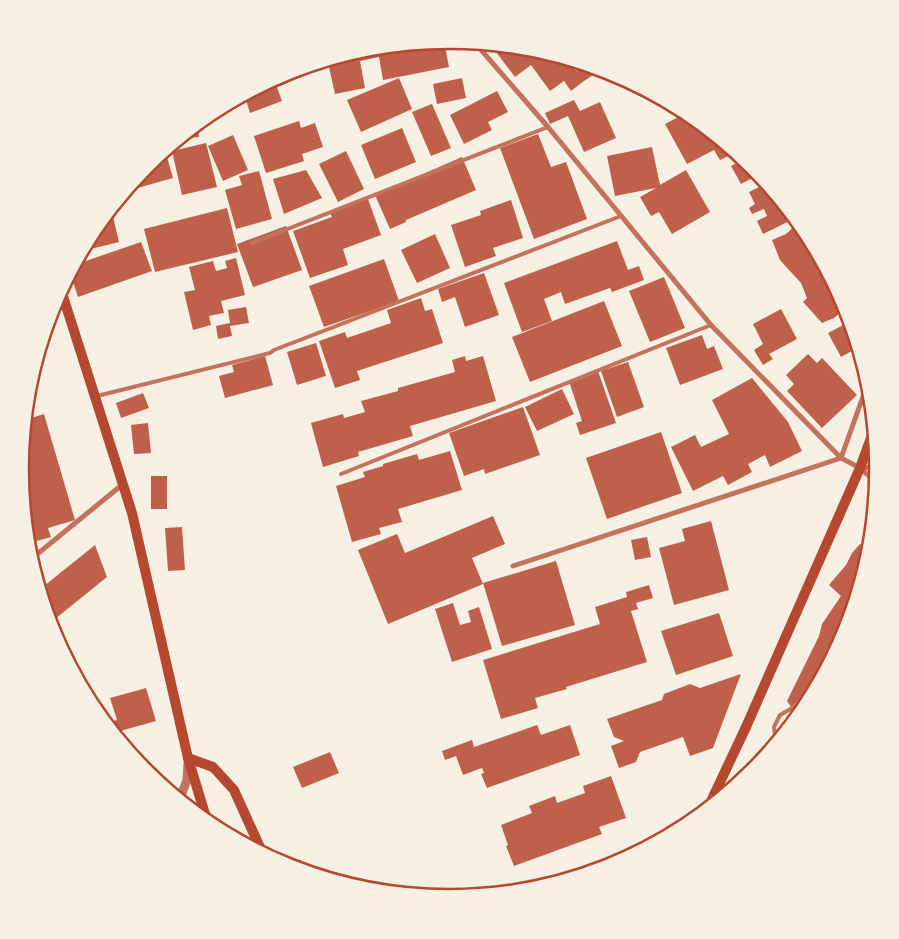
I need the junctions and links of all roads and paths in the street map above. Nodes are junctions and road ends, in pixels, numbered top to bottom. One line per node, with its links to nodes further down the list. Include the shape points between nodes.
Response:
1 (482, 50): 2 (street)
2 (548, 128): 3 (street); 4 (lane)
3 (621, 216): 6 (street); 8 (lane, via 270,353)
4 (252, 243)
5 (64, 302): 8 (main road)
6 (711, 325): 10 (street); 13 (lane)
7 (863, 395): 10 (street)
8 (95, 396): 15 (main road)
9 (869, 443): 12 (main road)
10 (841, 458): 12 (street); 17 (street)
11 (870, 467): 12 (street)
12 (860, 468): 14 (street); 22 (main road)
13 (341, 474)
14 (870, 477)
15 (123, 484): 16 (street); 20 (main road)
16 (37, 554)
17 (513, 566)
18 (798, 704): 19 (lane, via 780,715 774,727)
19 (775, 736)
20 (188, 758): 21 (street, via 187,780); 23 (main road); 24 (main road, via 213,768 234,790)
21 (182, 794)
22 (713, 797)
23 (204, 811)
24 (259, 845)

